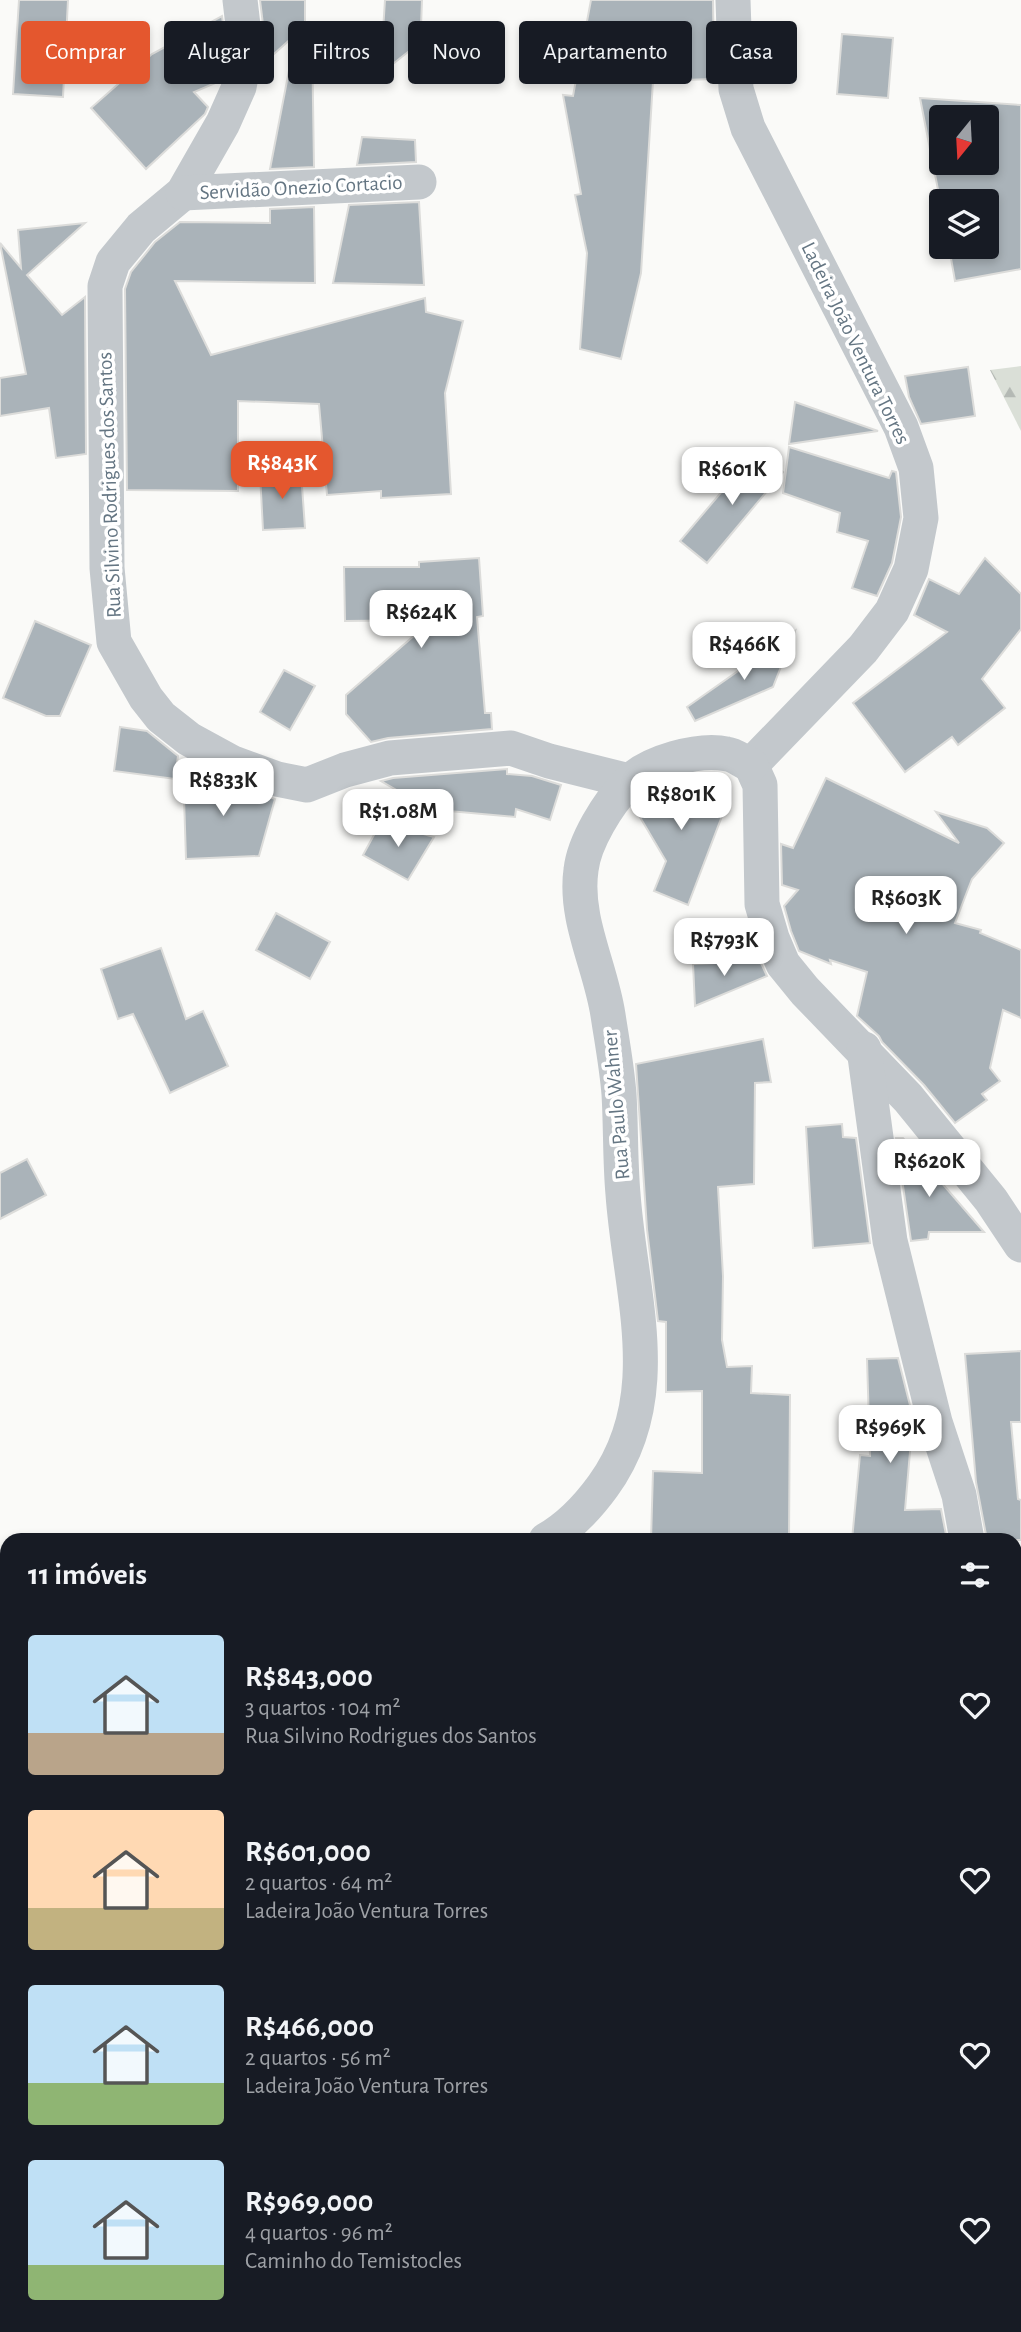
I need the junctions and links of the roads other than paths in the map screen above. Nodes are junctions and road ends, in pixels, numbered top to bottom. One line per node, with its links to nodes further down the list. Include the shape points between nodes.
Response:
1 (240, 0): 4 (street, Rua Silvino Rodrigues dos Santos, via 246,51 239,87)
2 (733, 0): 5 (street, Ladeira João Ventura Torres, via 736,89 748,128 901,427 916,468 921,518 911,569 892,611 863,649)
3 (419, 182): 4 (street, Servidão Onezio Cortacio)
4 (183, 193): 6 (street, Rua Silvino Rodrigues dos Santos, via 141,228 113,262 106,286 107,568 114,642 146,698 161,717 190,739 233,763 307,785 390,758 511,748)
5 (751, 765): 6 (street, Rua Paulo Wahner, via 727,754 695,754 661,763); 7 (street, via 760,785 762,904 772,938 783,964 805,991)
6 (629, 780): 9 (street, Rua Paulo Wahner, via 593,834 581,869 581,905 608,1012 619,1091 623,1195 639,1319 641,1375 634,1425 617,1467 587,1509)
7 (863, 1049): 8 (street, via 991,1200); 10 (street, via 890,1241 935,1422 960,1495)
8 (1021, 1245)
9 (554, 1533)
10 (966, 1533)

